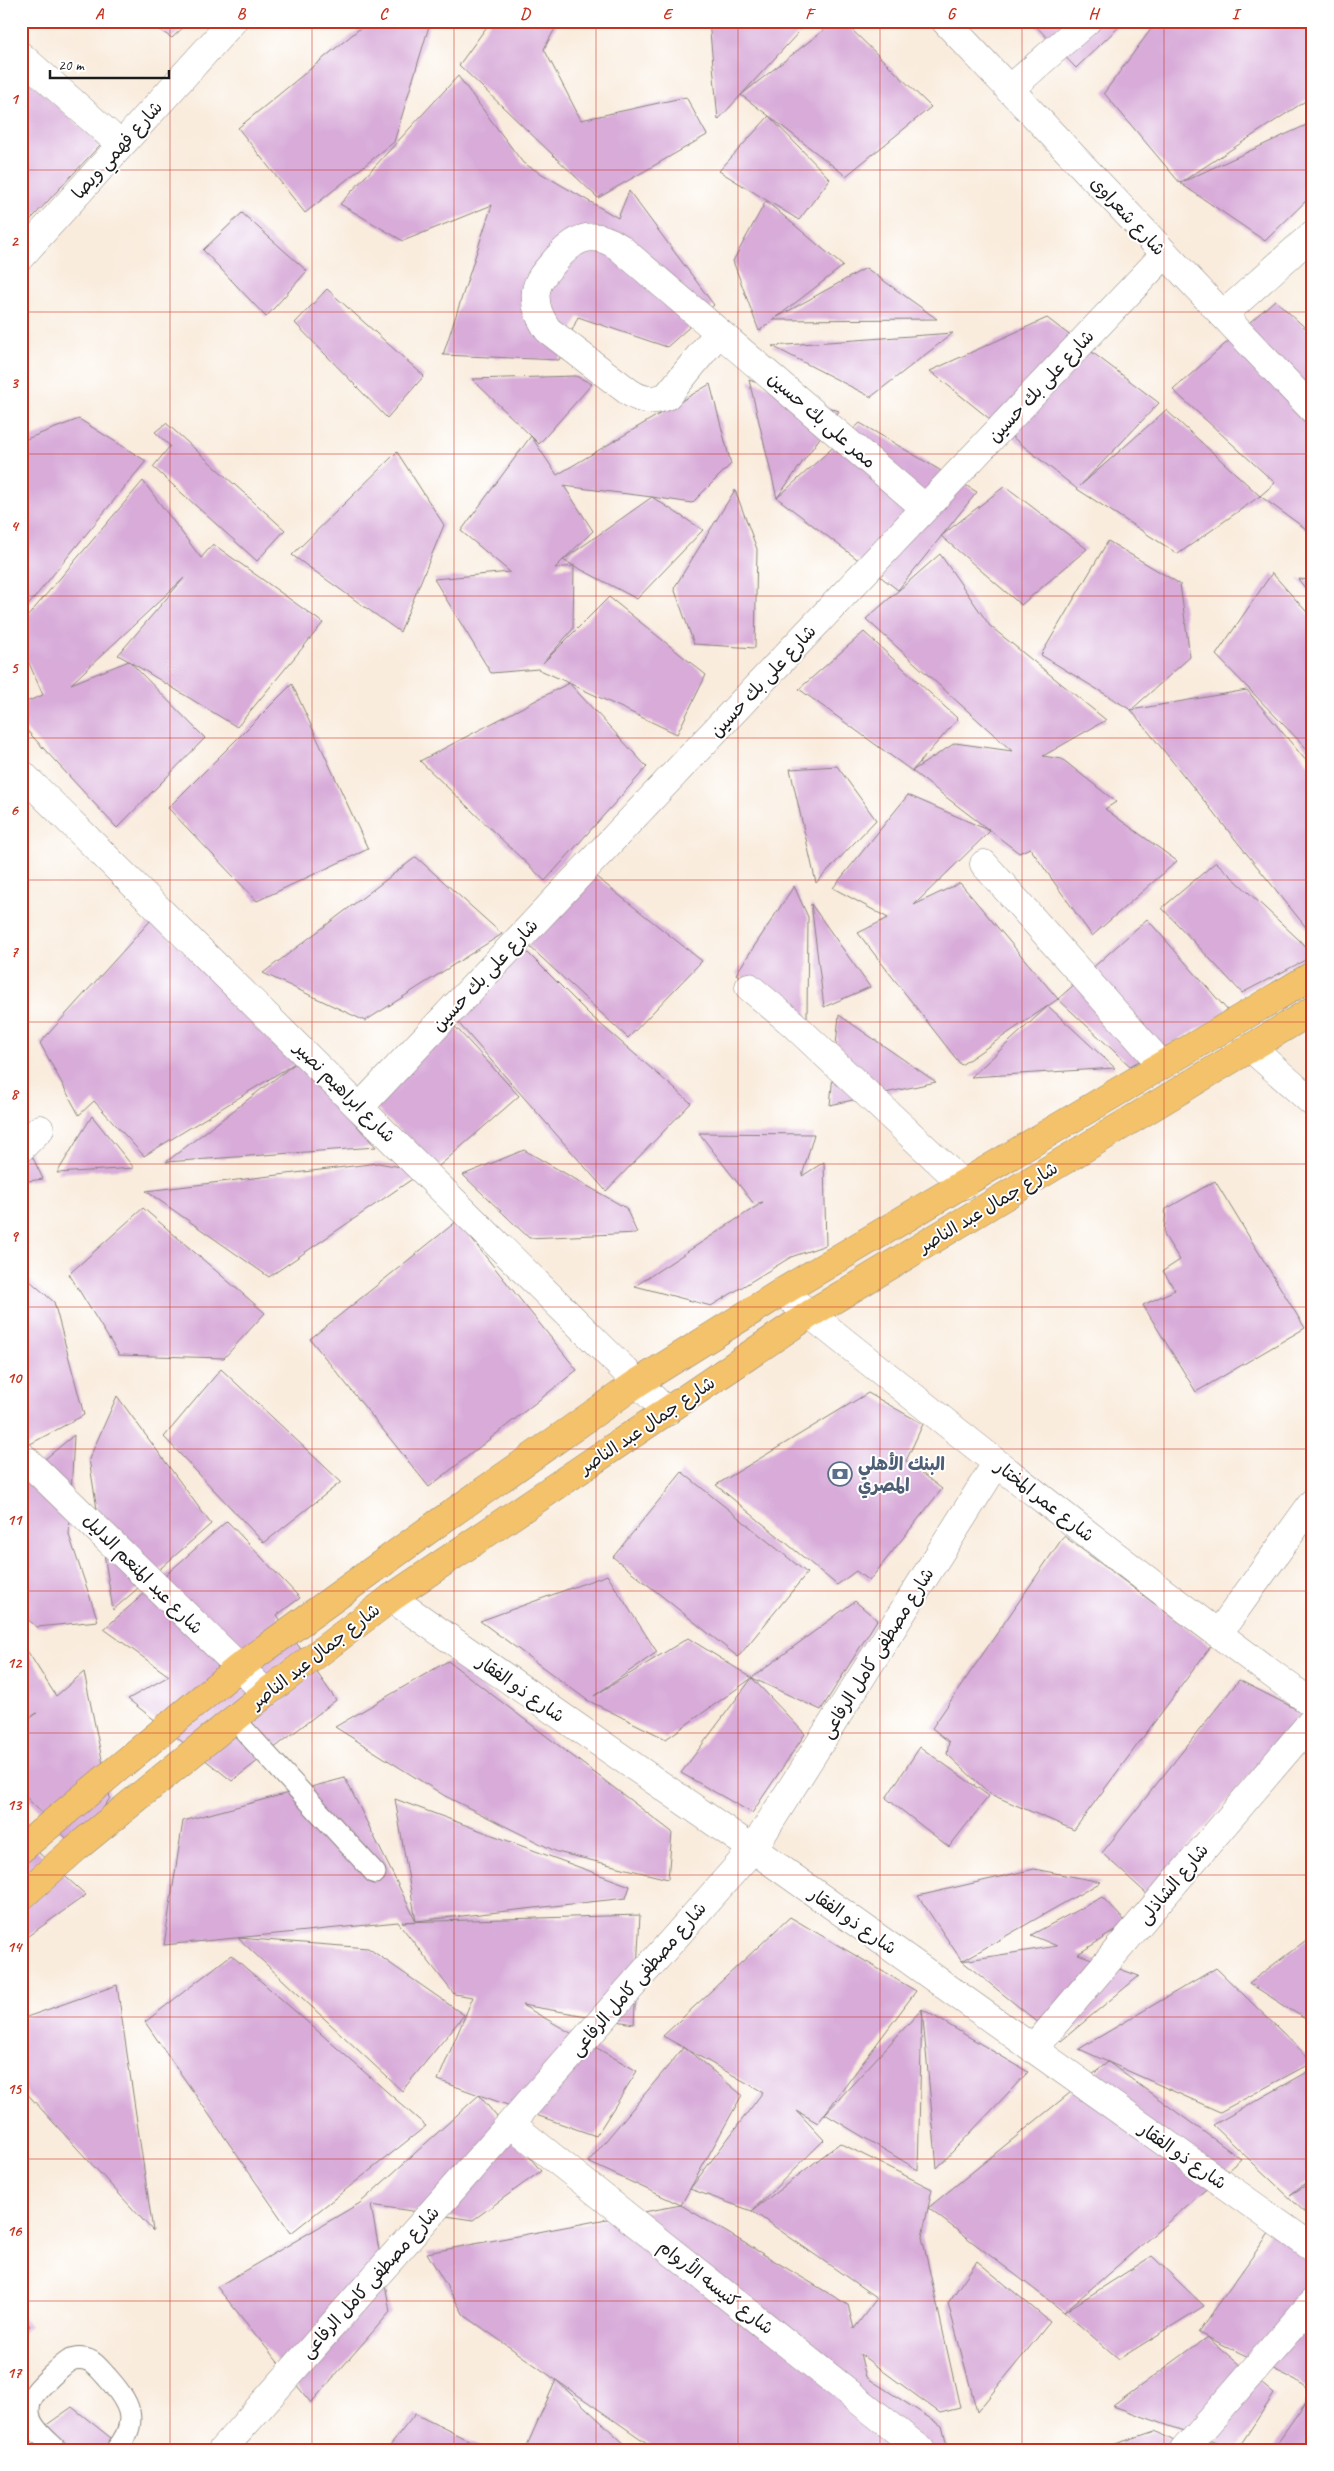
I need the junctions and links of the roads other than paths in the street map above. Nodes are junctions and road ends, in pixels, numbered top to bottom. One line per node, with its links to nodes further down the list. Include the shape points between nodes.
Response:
1 (233, 21): 6 (street, شارع فهمي ويصا)
2 (945, 21): 5 (street, شارع شعراوى)
3 (1087, 21): 5 (street)
4 (21, 56): 6 (street)
5 (1010, 90): 8 (street, شارع شعراوى)
6 (121, 145): 9 (street, شارع فهمي ويصا)
7 (1313, 234): 10 (street)
8 (1165, 254): 10 (street, شارع شعراوى); 13 (street, شارع على بك حسين)
9 (21, 256)
10 (1223, 315): 12 (street, شارع شعراوى)
11 (719, 332): 11 (street, ممر على بك حسين, via 619,247 598,237 586,237 565,249 540,277 536,291 540,319 548,330 638,398 658,400 667,396); 13 (street, ممر على بك حسين)
12 (1313, 410)
13 (925, 508): 22 (street, شارع على بك حسين)
14 (21, 773): 22 (street, شارع ابراهيم نصير)
15 (984, 864): 20 (street)
16 (1313, 975): 20 (main road, شارع جمال عبد الناصر)
17 (749, 987): 23 (street, via 792,1023)
18 (1313, 1010): 19 (main road, شارع جمال عبد الناصر)
19 (1251, 1048): 21 (street); 25 (main road, شارع جمال عبد الناصر)
20 (1162, 1065): 23 (main road, شارع جمال عبد الناصر)
21 (1313, 1103)
22 (360, 1107): 26 (street, شارع ابراهيم نصير)
23 (964, 1185): 24 (main road, شارع جمال عبد الناصر)
24 (782, 1292): 25 (street, شارع عمر المختار); 26 (main road, شارع جمال عبد الناصر)
25 (810, 1314): 27 (main road, شارع جمال عبد الناصر); 29 (street, شارع عمر المختار)
26 (638, 1383): 27 (street, شارع ابراهيم نصير); 33 (main road, شارع جمال عبد الناصر)
27 (667, 1412): 31 (main road, شارع جمال عبد الناصر)
28 (21, 1455): 33 (street, شارع عبد المنعم الدليل)
29 (996, 1464): 32 (street, شارع عمر المختار); 39 (street, شارع مصطفى كامل الرفاعى)
30 (1313, 1502): 32 (street)
31 (391, 1598): 34 (main road, شارع جمال عبد الناصر); 39 (street, شارع ذو الفقار)
32 (1218, 1634): 35 (street, شارع عمر المختار)
33 (238, 1668): 34 (street, شارع عبد المنعم الدليل); 38 (main road, شارع جمال عبد الناصر)
34 (266, 1693): 36 (main road, شارع جمال عبد الناصر)
35 (1313, 1704)
36 (234, 1719): 40 (lane); 41 (main road, شارع جمال عبد الناصر)
37 (1313, 1720): 42 (street, شارع الشاذلى)
38 (24, 1840)
39 (753, 1850): 42 (street, شارع ذو الفقار); 43 (street, شارع مصطفى كامل الرفاعى)
40 (375, 1873)
41 (21, 1896)
42 (1033, 2049): 44 (street, شارع ذو الفقار)
43 (511, 2124): 48 (street, شارع مصطفى كامل الرفاعى); 49 (street, شارع كنيسه الأروام)
44 (1313, 2248)
45 (1313, 2302): 50 (street)
46 (57, 2450): 47 (lane, via 35,2427 29,2407 33,2396 68,2362 86,2359 95,2363 125,2398 130,2412 130,2427)
47 (116, 2450)
48 (222, 2450)
49 (921, 2450)
50 (1184, 2450)

